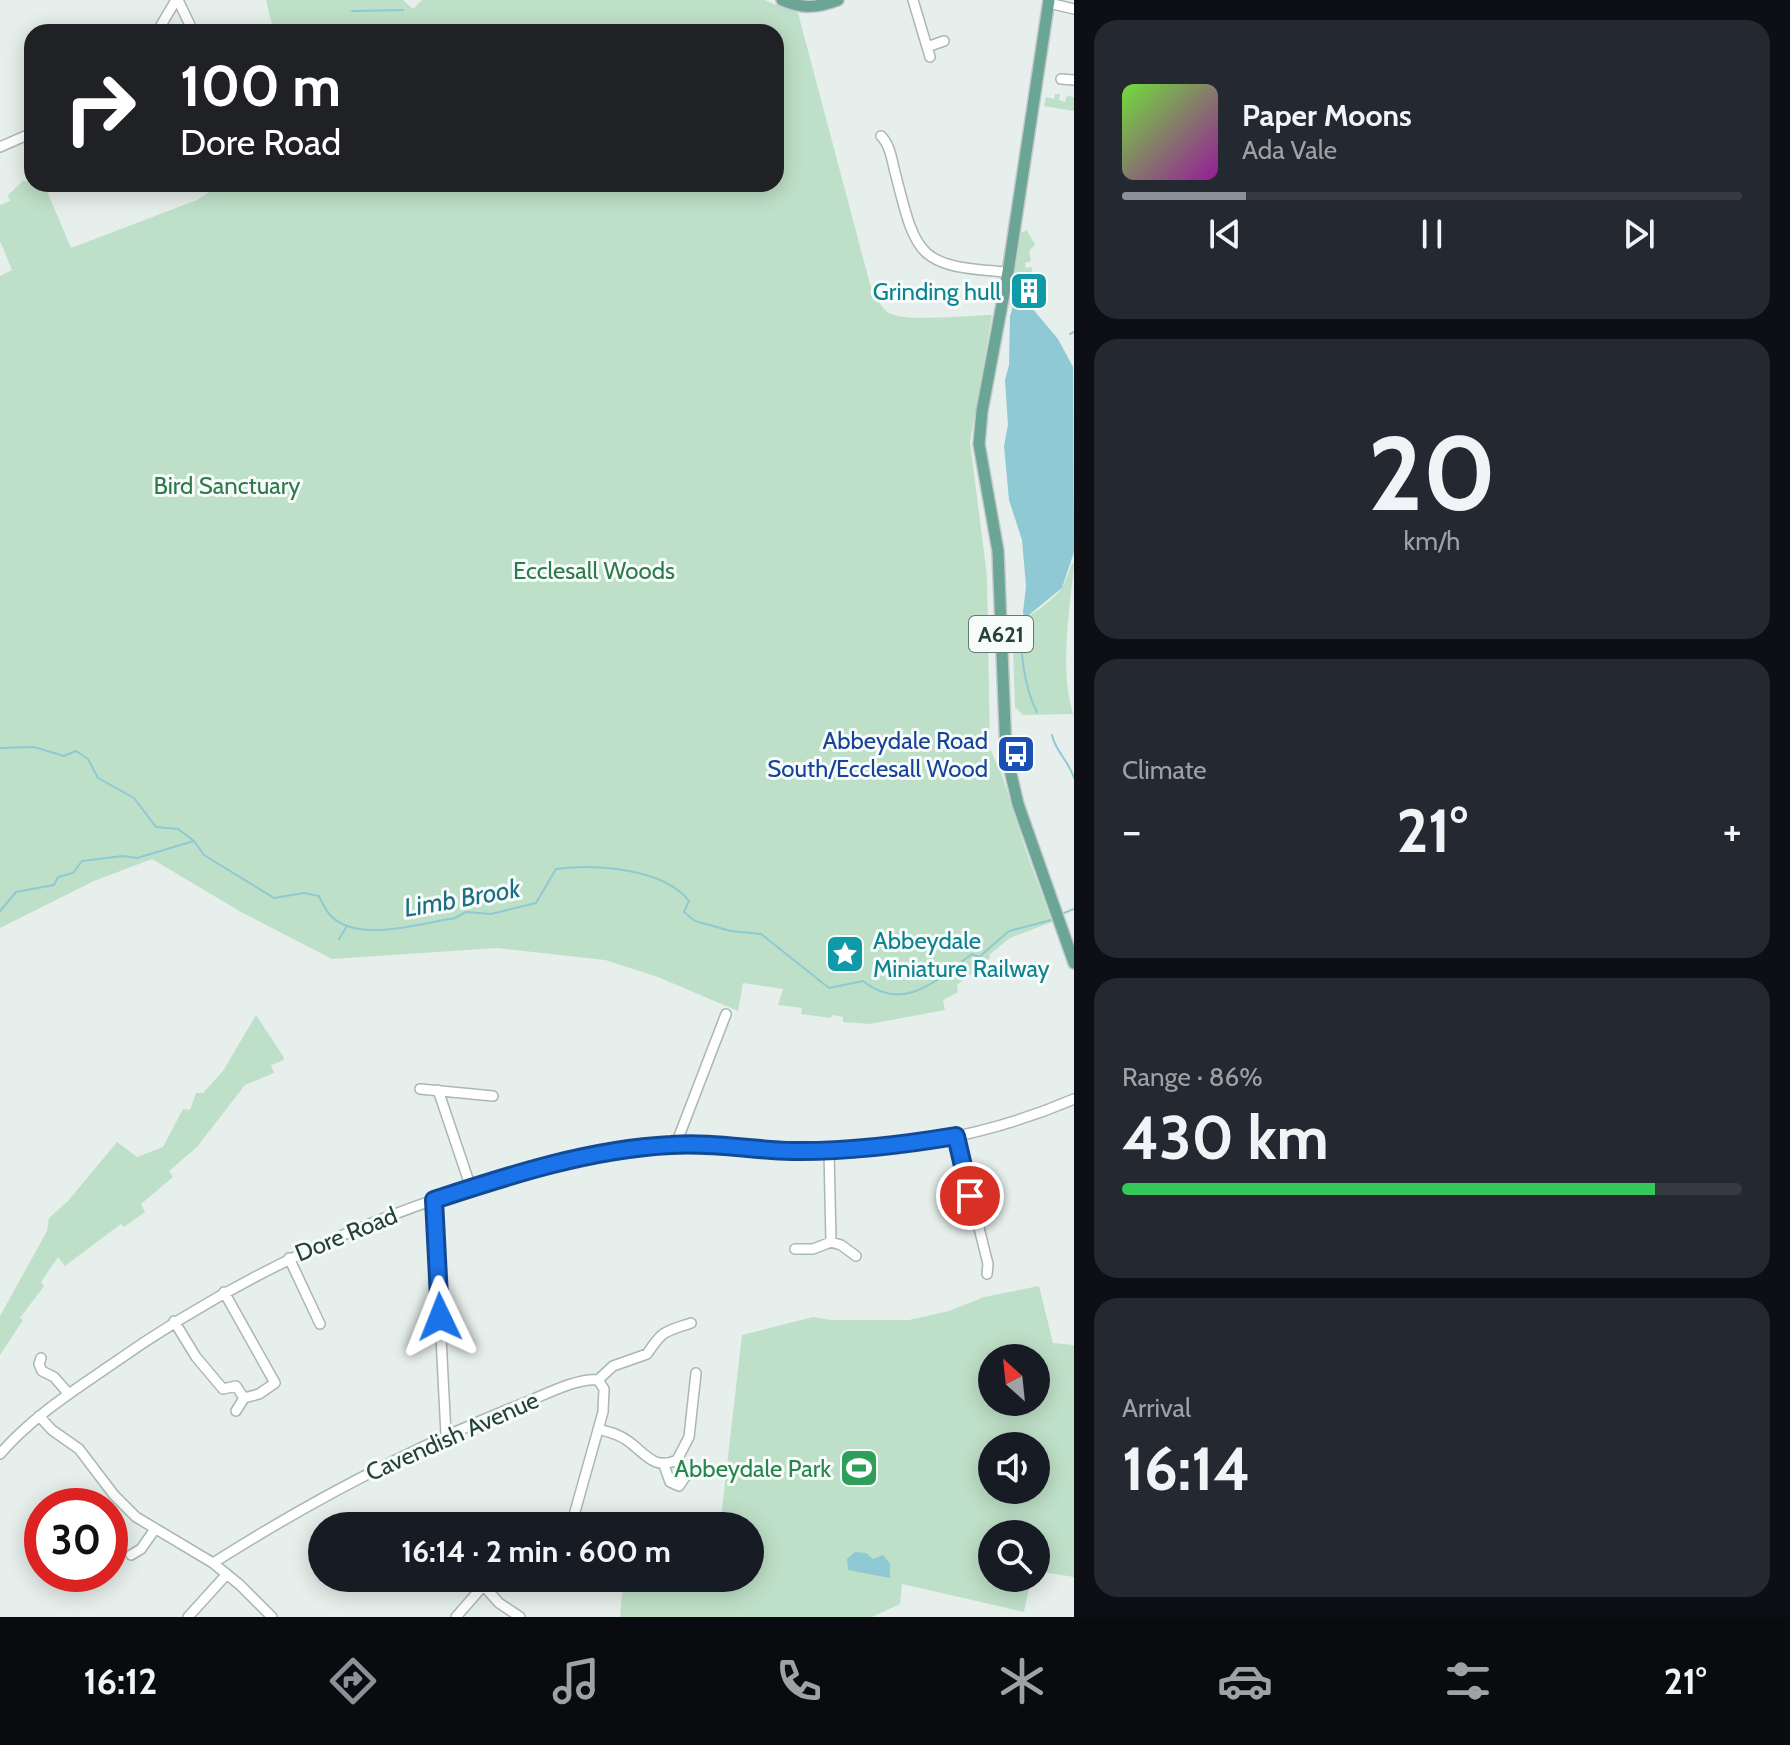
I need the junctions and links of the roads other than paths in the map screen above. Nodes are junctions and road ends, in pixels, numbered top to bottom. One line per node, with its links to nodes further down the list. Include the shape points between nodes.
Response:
1 (177, 0): 8 (street); 9 (street)
2 (782, 0): 6 (main road)
3 (838, 0): 6 (main road)
4 (913, 0): 10 (street, via 928,52)
5 (1050, 1): 7 (street); 16 (main road, A621)
6 (800, 4)
7 (1074, 9)
8 (162, 24)
9 (189, 24)
10 (944, 41)
11 (1061, 79): 12 (street)
12 (1074, 80)
13 (24, 136): 15 (street)
14 (881, 136): 16 (street, via 889,147 912,234 925,252 959,269)
15 (0, 147)
16 (1008, 272): 17 (main road, A621, via 979,444 998,551 1004,737 1018,804)
17 (1074, 963)
18 (726, 1014): 24 (street)
19 (420, 1089): 20 (street)
20 (438, 1090): 21 (street); 26 (street)
21 (493, 1096)
22 (1074, 1099): 23 (street, Dore Road)
23 (956, 1136): 25 (street, Dore Road); 32 (street)
24 (676, 1144): 25 (street, Dore Road); 26 (street, Dore Road, via 551,1165)
25 (829, 1151): 28 (street)
26 (471, 1188): 27 (street, Dore Road)
27 (434, 1200): 31 (street, Dore Road); 45 (street)
28 (831, 1242): 29 (street); 30 (street)
29 (795, 1249)
30 (856, 1256)
31 (289, 1258): 33 (street, Dore Road); 36 (street)
32 (987, 1274)
33 (224, 1292): 34 (street, Dore Road); 41 (street, via 275,1383)
34 (174, 1321): 40 (street, Dore Road); 41 (street, via 223,1389 236,1386)
35 (691, 1323): 39 (street, Cavendish Avenue, via 662,1333 647,1354 613,1366)
36 (320, 1324)
37 (28, 1365): 40 (street, via 40,1361 42,1371)
38 (696, 1373): 47 (street, via 689,1437)
39 (598, 1380): 44 (street, via 605,1397); 45 (street, Cavendish Avenue, via 544,1395)
40 (69, 1394): 43 (street, Dore Road)
41 (244, 1398): 42 (street)
42 (236, 1411)
43 (39, 1416): 46 (street, Dore Road); 50 (street, via 79,1449 129,1510)
44 (598, 1429): 48 (street, via 625,1438 649,1460); 49 (street)
45 (446, 1435): 52 (street, Cavendish Avenue, via 343,1485)
46 (0, 1454)
47 (677, 1460): 48 (street); 48 (street, via 685,1477 679,1486 670,1482)
48 (664, 1465)
49 (575, 1512)
50 (155, 1529): 51 (street); 52 (street)
51 (131, 1555)
52 (213, 1563): 53 (street)
53 (227, 1574): 56 (street); 57 (street)
54 (477, 1592): 58 (street)
55 (492, 1592): 59 (street)
56 (188, 1617)
57 (272, 1617)
58 (456, 1617)
59 (520, 1617)

